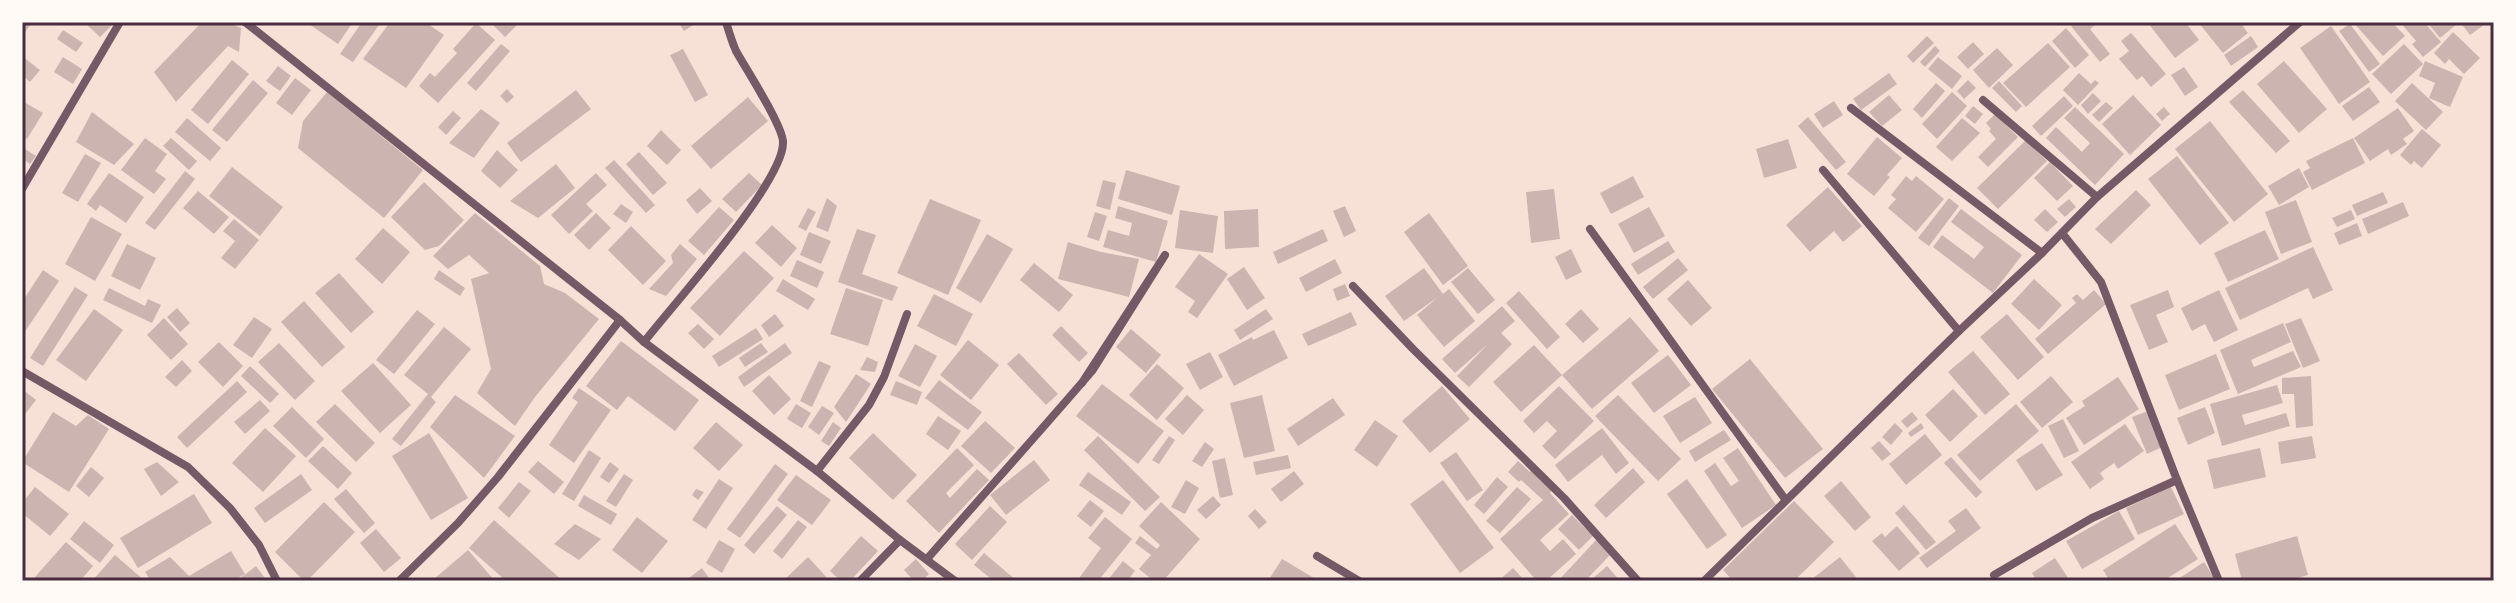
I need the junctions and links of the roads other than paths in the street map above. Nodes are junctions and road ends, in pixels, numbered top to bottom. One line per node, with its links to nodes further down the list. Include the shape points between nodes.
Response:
1 (120, 22): 8 (street)
2 (245, 22): 15 (street)
3 (726, 22): 17 (street, via 734,47 779,127 783,143 778,166)
4 (2300, 22): 9 (street)
5 (1983, 100): 9 (street)
6 (1851, 108): 12 (street)
7 (1823, 170): 16 (street)
8 (22, 189)
9 (2097, 197): 11 (street)
10 (1590, 229): 22 (street)
11 (2062, 233): 12 (street); 21 (street, via 2101,282)
12 (2042, 253): 16 (street)
13 (1353, 286): 33 (street, via 1564,498)
14 (907, 314): 20 (street, via 869,405)
15 (620, 320): 17 (street); 29 (street, via 498,477)
16 (1959, 331): 22 (street)
17 (644, 342): 20 (street)
18 (22, 371): 28 (street, via 188,467 259,545)
19 (1082, 383): 19 (street, via 1092,371 1165,255 1157,268); 25 (street)
20 (817, 471): 23 (street)
21 (2177, 480): 26 (street, via 2092,518); 34 (street)
22 (1785, 499): 27 (street)
23 (900, 540): 25 (street); 30 (street)
24 (1317, 556): 32 (street)
25 (927, 559): 31 (street)
26 (1994, 575)
27 (1709, 579)
28 (277, 581)
29 (399, 581)
30 (860, 581)
31 (955, 581)
32 (1359, 581)
33 (1638, 581)
34 (2219, 581)

